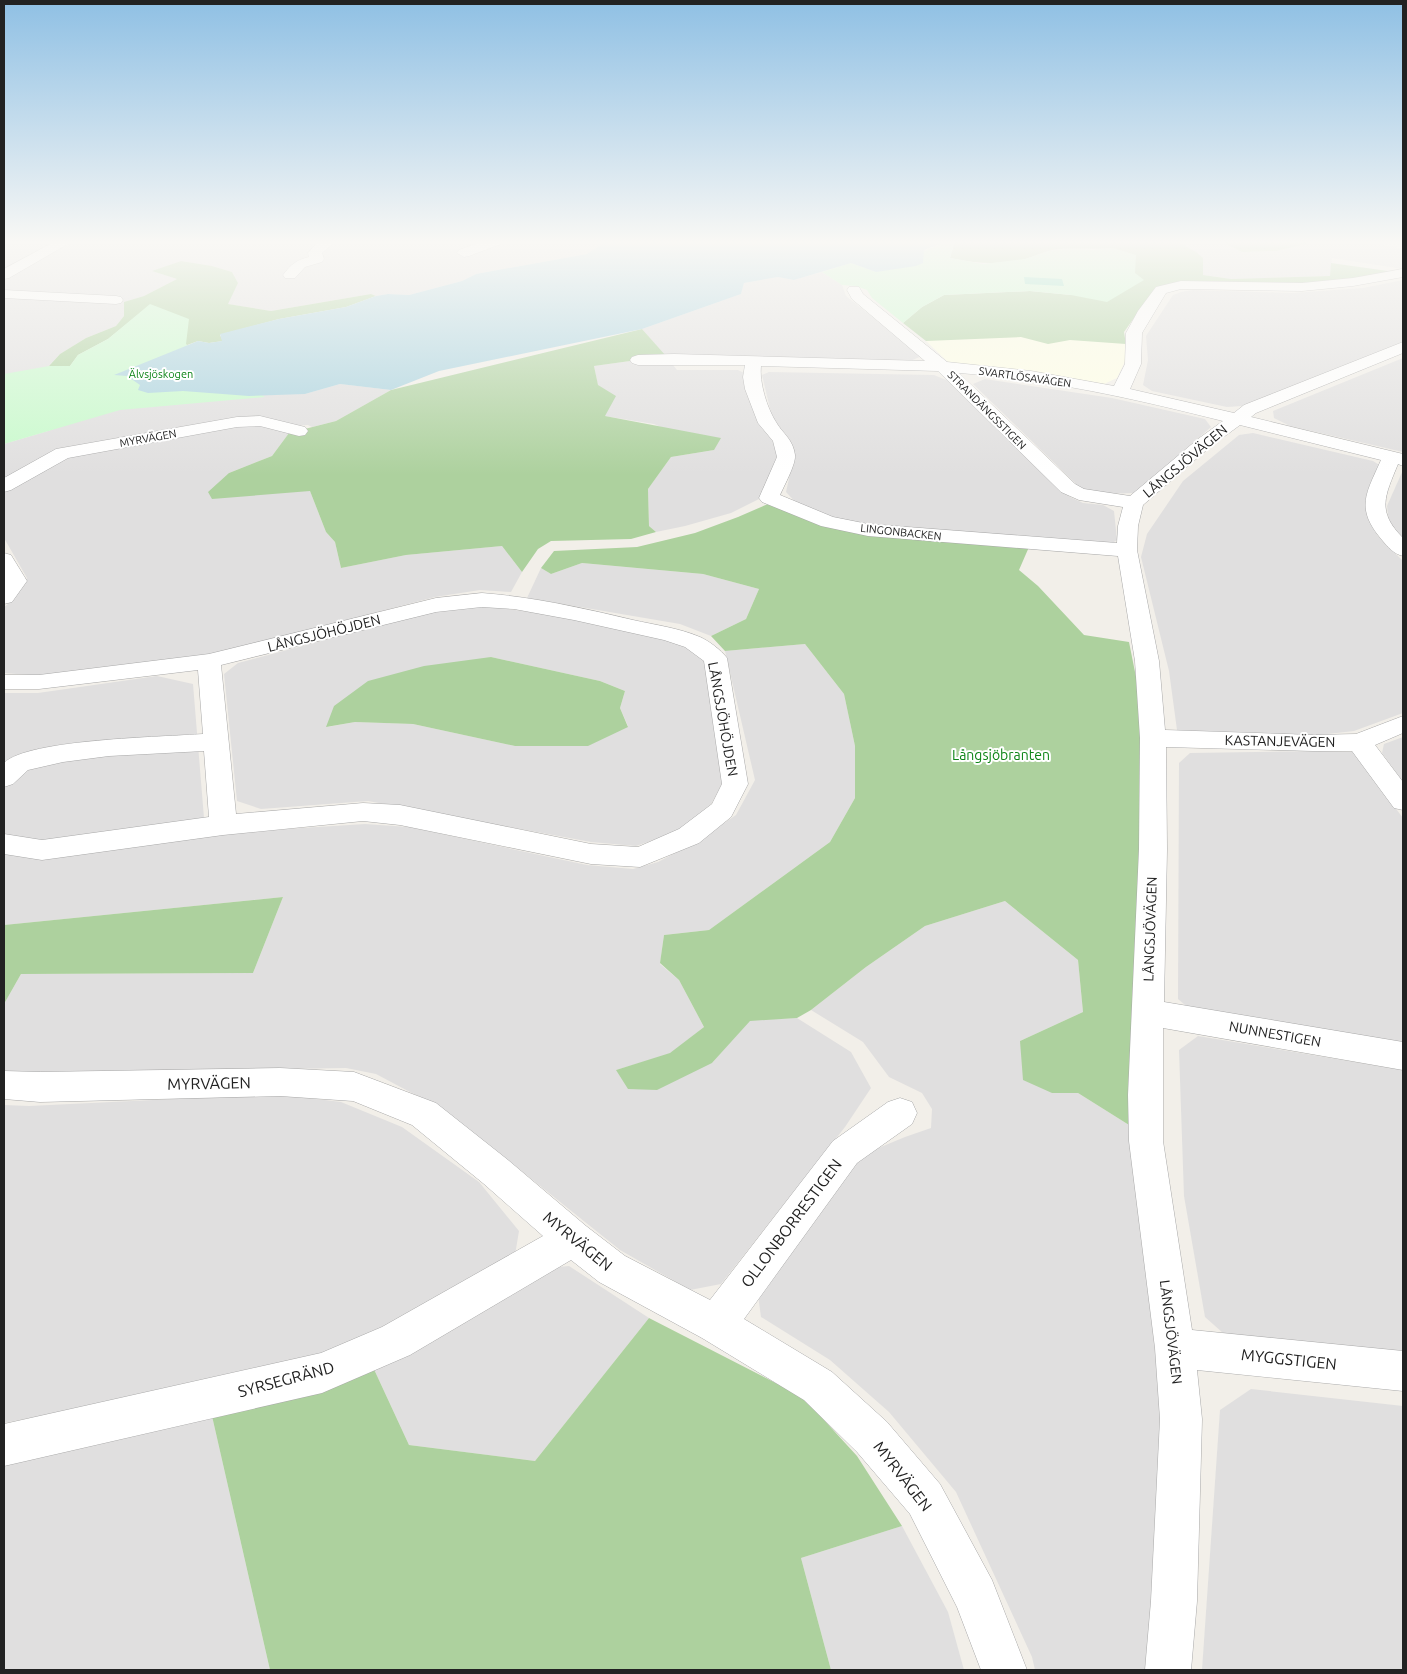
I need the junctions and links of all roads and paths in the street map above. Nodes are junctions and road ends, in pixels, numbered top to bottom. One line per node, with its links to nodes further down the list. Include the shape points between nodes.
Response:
1 (886, 319): 6 (street, STRANDÄNGSSTIGEN)
2 (1142, 319): 7 (street, via 1134,333 1133,364)
3 (1403, 347): 8 (street, LÅNGSJÖVÄGEN, via 1254,407)
4 (638, 360): 5 (street, SVARTLÖSAVÄGEN)
5 (754, 360): 6 (street, SVARTLÖSAVÄGEN); 13 (street, LINGONBACKEN, via 751,377 754,389 767,423 782,440 786,457 769,498 828,522 868,530)
6 (942, 366): 7 (street, SVARTLÖSAVÄGEN); 12 (street, STRANDÄNGSSTIGEN, via 1068,488 1078,494)
7 (1120, 392): 8 (street, SVARTLÖSAVÄGEN)
8 (1236, 418): 10 (street, SVARTLÖSAVÄGEN); 12 (street, LÅNGSJÖVÄGEN)
9 (299, 431): 11 (street, MYRVÄGEN, via 260,422 237,422 64,453)
10 (1398, 458): 14 (street, via 1375,501 1374,514 1378,524)
11 (4, 486)
12 (1134, 503): 13 (street, LÅNGSJÖVÄGEN, via 1128,526)
13 (1127, 550): 20 (street, LÅNGSJÖVÄGEN, via 1147,661)
14 (1403, 550)
15 (4, 559): 16 (street, via 16,581)
16 (4, 597)
17 (209, 661): 18 (street, LÅNGSJÖHÖJDEN, via 40,682); 21 (street); 25 (street, LÅNGSJÖHÖJDEN, via 436,605 482,600 574,613 693,642 715,658 735,784 722,810 688,836 640,857 591,854 400,815 363,812)
18 (4, 682)
19 (1403, 724): 22 (street, KASTANJEVÄGEN)
20 (1153, 738): 22 (street, KASTANJEVÄGEN); 27 (street, LÅNGSJÖVÄGEN, via 1153,849)
21 (216, 742): 23 (street, via 63,753 19,763); 25 (street)
22 (1359, 742): 24 (street)
23 (4, 778)
24 (1403, 801)
25 (223, 825): 26 (street, LÅNGSJÖHÖJDEN, via 42,850)
26 (4, 844)
27 (1146, 1012): 28 (street, NUNNESTIGEN); 33 (street, LÅNGSJÖVÄGEN, via 1146,1141)
28 (1403, 1056)
29 (4, 1085): 31 (street, MYRVÄGEN, via 280,1082 354,1087 424,1114)
30 (900, 1113): 32 (street, OLLONBORRESTIGEN, via 845,1152)
31 (572, 1239): 32 (street, MYRVÄGEN, via 612,1270); 35 (street, SYRSEGRÄND, via 396,1341 322,1373)
32 (716, 1324): 36 (street, MYRVÄGEN, via 818,1386 872,1437 925,1499 976,1596)
33 (1175, 1348): 34 (street, MYGGSTIGEN); 37 (street, LÅNGSJÖVÄGEN, via 1181,1419)
34 (1403, 1371)
35 (4, 1445)
36 (1004, 1670)
37 (1168, 1670)

